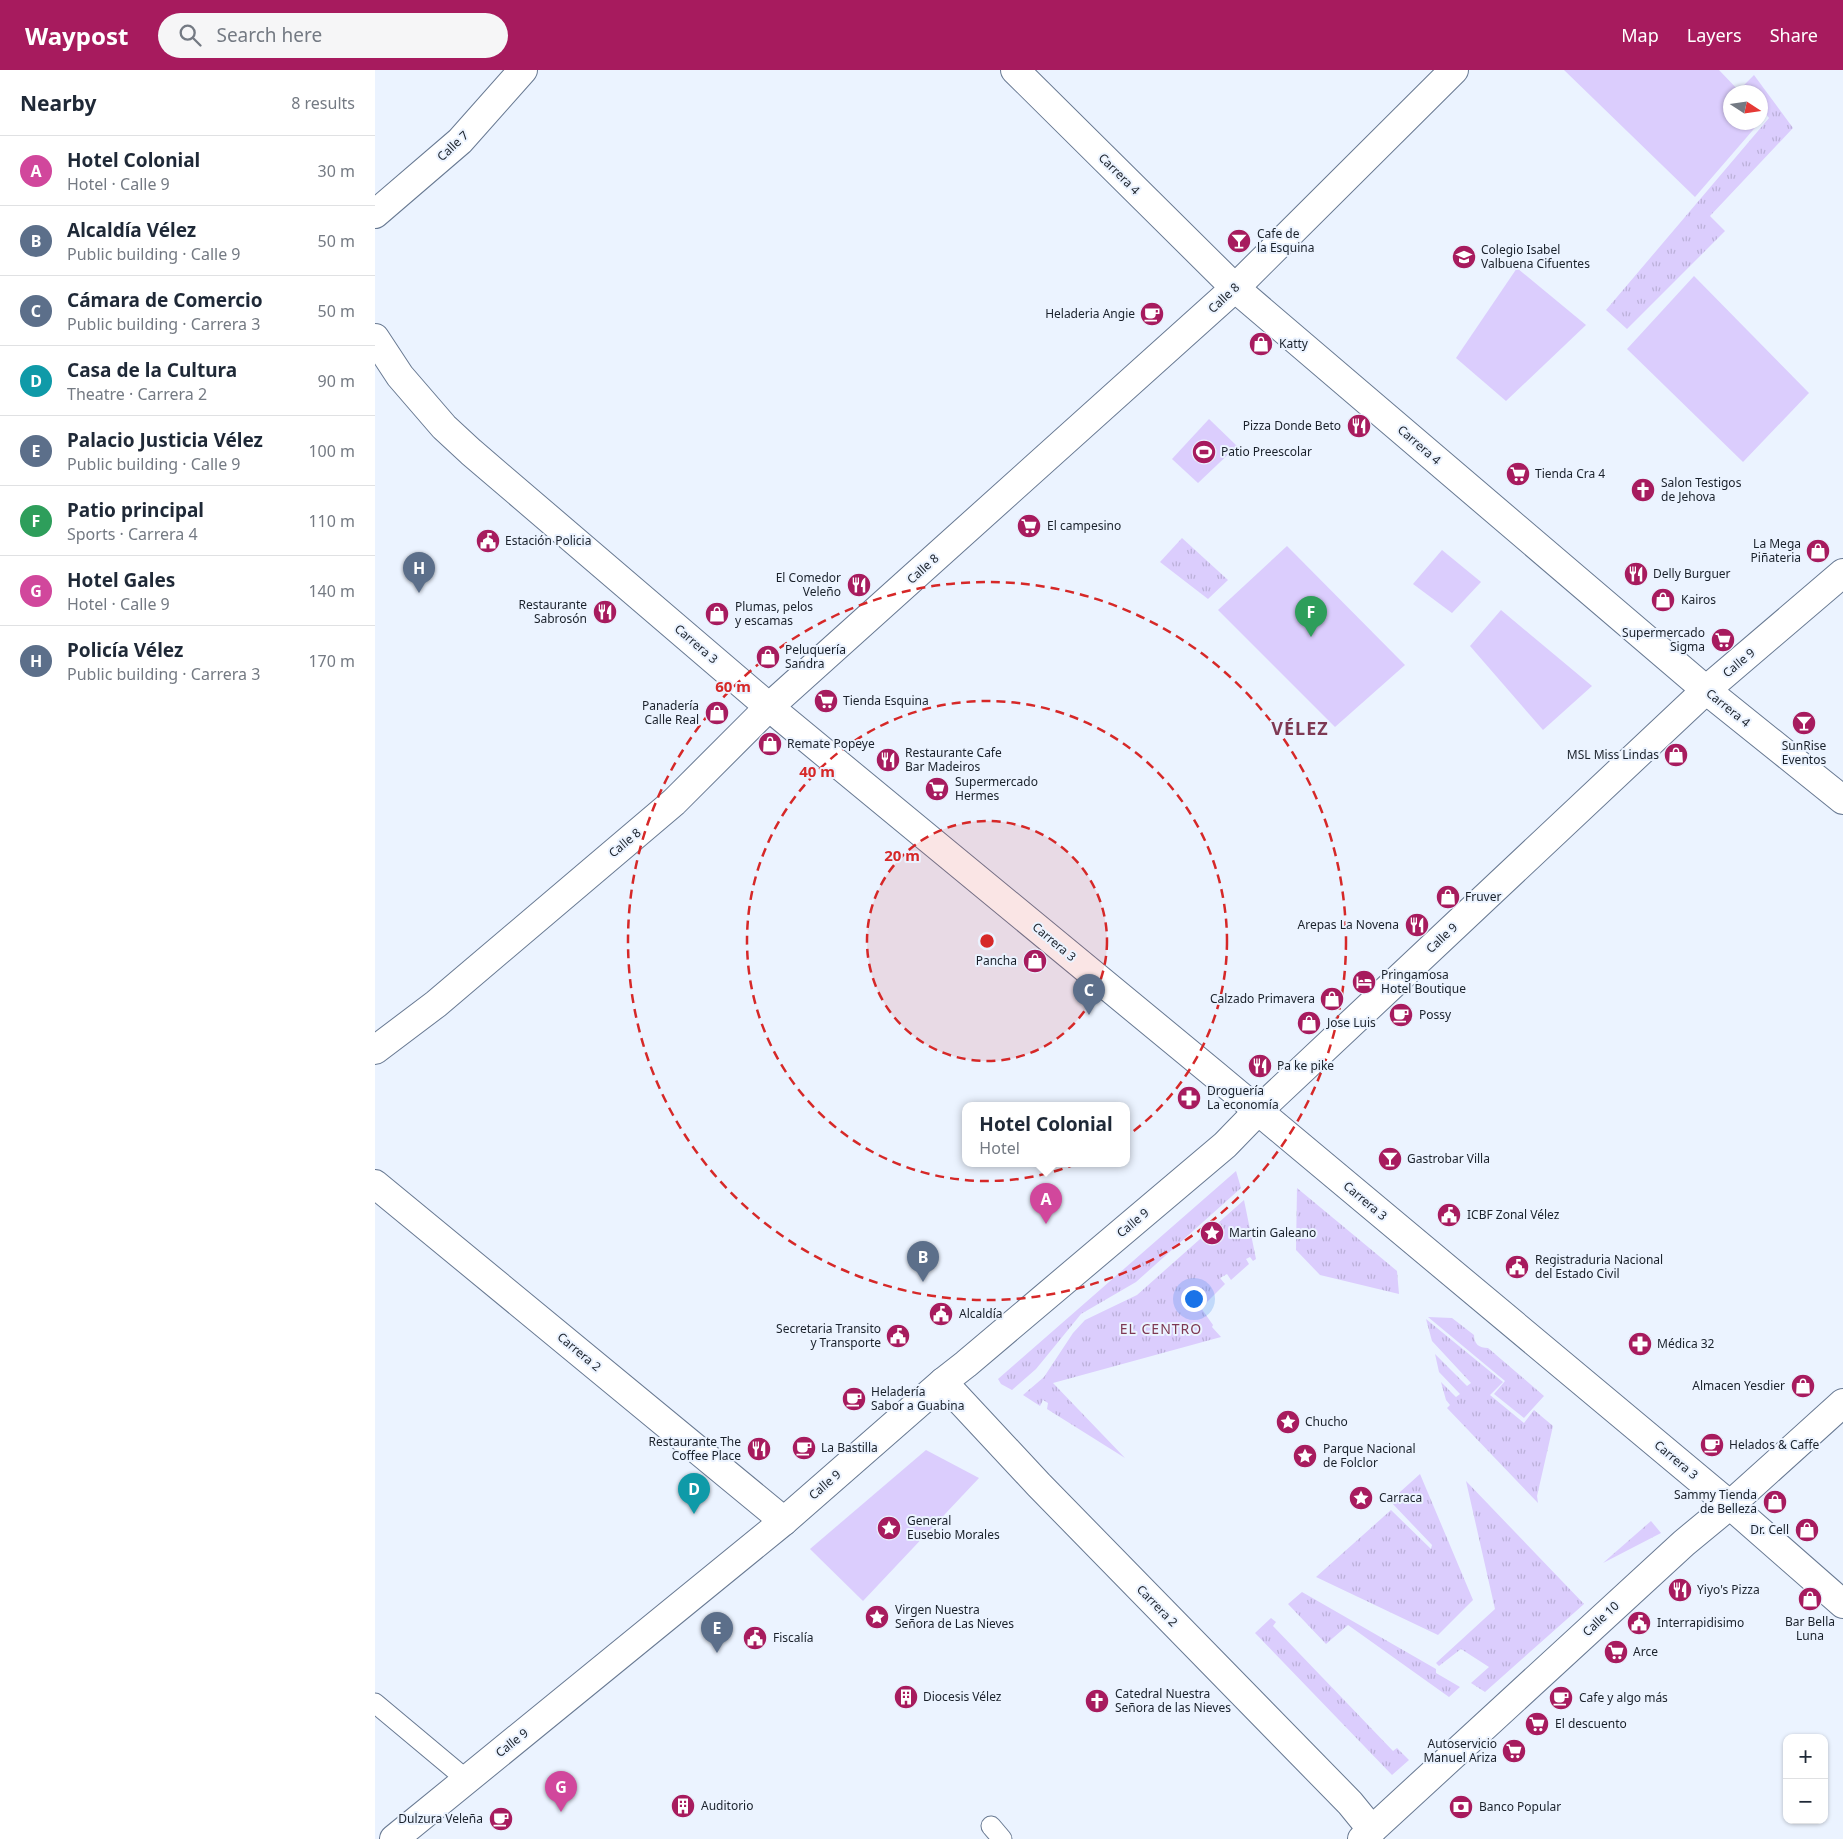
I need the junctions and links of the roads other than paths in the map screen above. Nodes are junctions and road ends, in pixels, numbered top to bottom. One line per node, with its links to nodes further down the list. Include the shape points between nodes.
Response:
1 (523, 70): 4 (street, Calle 7, via 459,141)
2 (1015, 70): 5 (street, Carrera 4)
3 (1454, 70): 5 (street, Calle 8)
4 (375, 214)
5 (1235, 288): 8 (street, Carrera 4); 9 (street, Calle 8)
6 (375, 338): 9 (street, Carrera 3, via 400,376 444,427)
7 (1843, 574): 8 (street, Calle 9)
8 (1706, 690): 10 (street, Carrera 4); 12 (street, Calle 9)
9 (769, 707): 11 (street, Calle 8, via 674,802 436,1004); 12 (street, Carrera 3)
10 (1843, 800)
11 (375, 1050)
12 (1258, 1111): 14 (street, Calle 9, via 1225,1145); 16 (street, Carrera 3)
13 (375, 1184): 17 (street, Carrera 2)
14 (943, 1382): 17 (street, Calle 9); 21 (street, Carrera 2, via 1350,1803)
15 (1843, 1403): 16 (street, Calle 10)
16 (1730, 1505): 18 (street, Carrera 3); 21 (street, Calle 10, via 1684,1543)
17 (784, 1521): 20 (street, Calle 9)
18 (1843, 1604)
19 (375, 1703): 20 (lane)
20 (467, 1780): 22 (street, Calle 9)
21 (1367, 1834)
22 (395, 1839)

